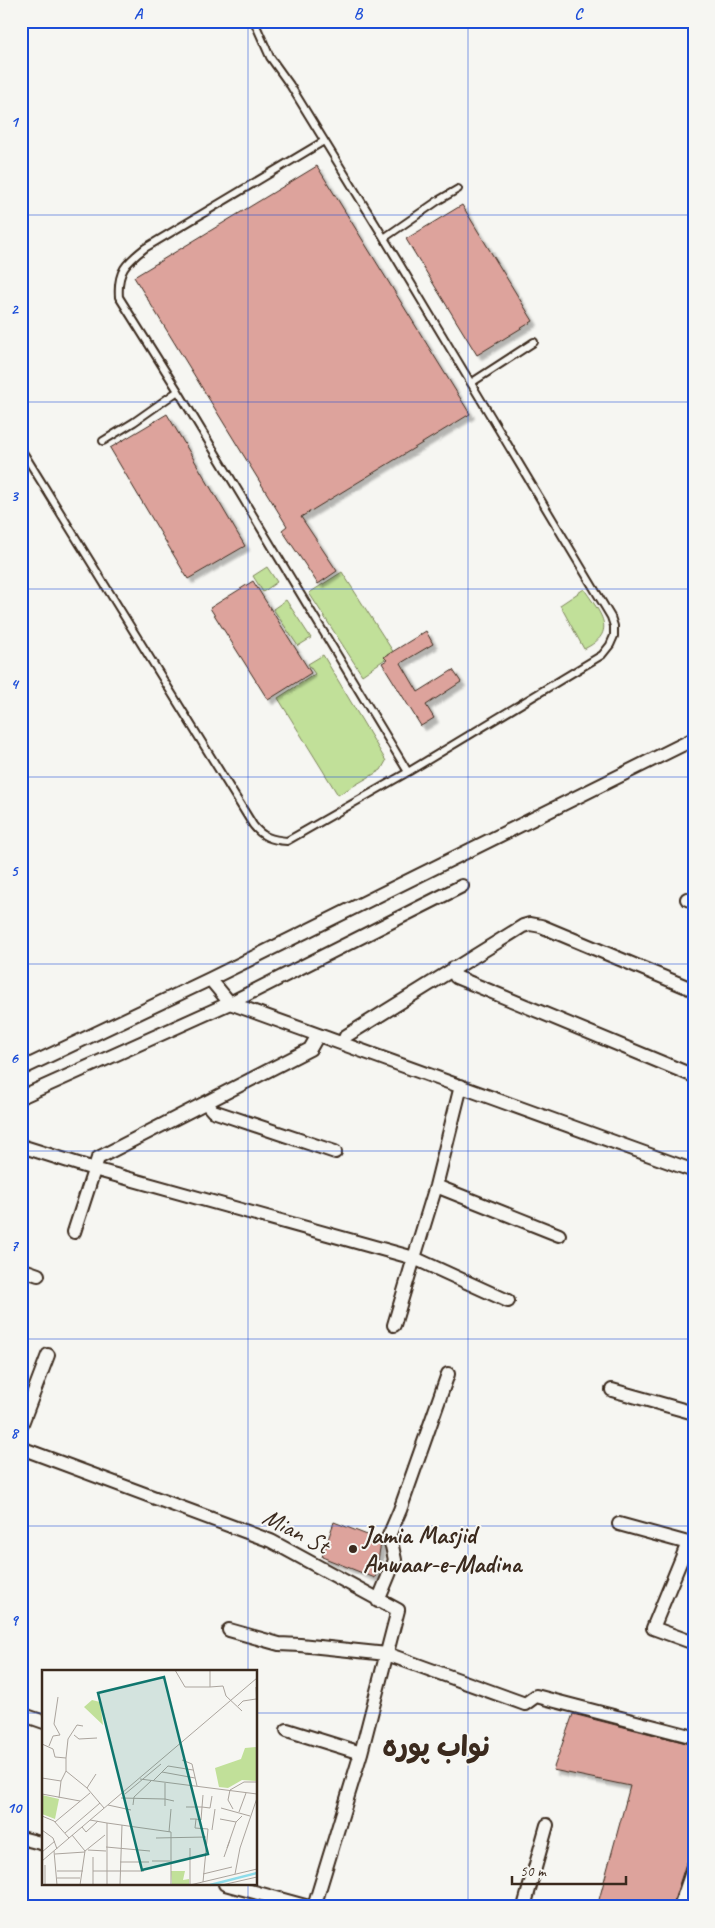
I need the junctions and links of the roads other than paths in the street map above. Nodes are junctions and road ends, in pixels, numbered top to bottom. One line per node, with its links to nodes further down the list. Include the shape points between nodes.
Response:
1 (254, 21): 2 (lane, via 270,57)
2 (324, 141): 4 (lane); 7 (lane, via 146,248 124,267 118,284 119,297)
3 (458, 189): 4 (lane)
4 (384, 238): 6 (lane)
5 (534, 342): 6 (lane)
6 (471, 383): 11 (lane, via 611,617 614,636 602,655)
7 (178, 391): 8 (lane); 11 (lane)
8 (102, 441)
9 (21, 449): 11 (lane, via 260,834 273,840 287,840)
10 (694, 739): 14 (street)
11 (408, 772)
12 (462, 886): 16 (street)
13 (453, 968): 15 (street, via 522,926 536,924); 18 (street, via 346,1036); 20 (street, via 456,976)
14 (210, 979): 16 (street); 19 (street)
15 (694, 990)
16 (230, 1003): 17 (street); 22 (street)
17 (318, 1035): 18 (street); 23 (street, via 310,1049)
18 (343, 1043): 21 (street)
19 (21, 1069)
20 (694, 1076)
21 (461, 1086): 27 (street); 28 (street)
22 (21, 1097)
23 (206, 1103): 25 (street, via 213,1111); 26 (street, via 98,1158)
24 (21, 1146): 26 (street)
25 (335, 1152)
26 (94, 1169): 29 (street); 31 (street)
27 (694, 1171)
28 (436, 1186): 30 (street); 31 (street)
29 (74, 1232)
30 (559, 1235)
31 (414, 1258): 34 (street); 35 (street)
32 (21, 1269): 33 (street)
33 (38, 1275)
34 (508, 1301)
35 (394, 1325)
36 (48, 1355): 40 (street)
37 (448, 1374): 44 (street, via 388,1538 395,1560)
38 (612, 1390): 39 (street)
39 (694, 1413)
40 (21, 1426)
41 (21, 1448): 44 (street, Mian St, via 272,1541)
42 (619, 1524): 43 (street)
43 (691, 1544): 46 (street, via 653,1628)
44 (378, 1601): 47 (street, Mian St, via 398,1610)
45 (229, 1630): 47 (street, via 279,1644)
46 (694, 1643)
47 (387, 1654): 51 (street, via 525,1704 536,1696); 52 (street, Mian St)
48 (21, 1714): 49 (street)
49 (42, 1721)
50 (287, 1730): 52 (street)
51 (694, 1737)
52 (361, 1754): 59 (street, Mian St)
53 (548, 1825): 60 (street)
54 (21, 1838): 55 (street)
55 (42, 1843)
56 (694, 1866): 61 (street)
57 (232, 1886): 58 (street)
58 (309, 1907)
59 (314, 1907)
60 (524, 1907)
61 (680, 1907)

